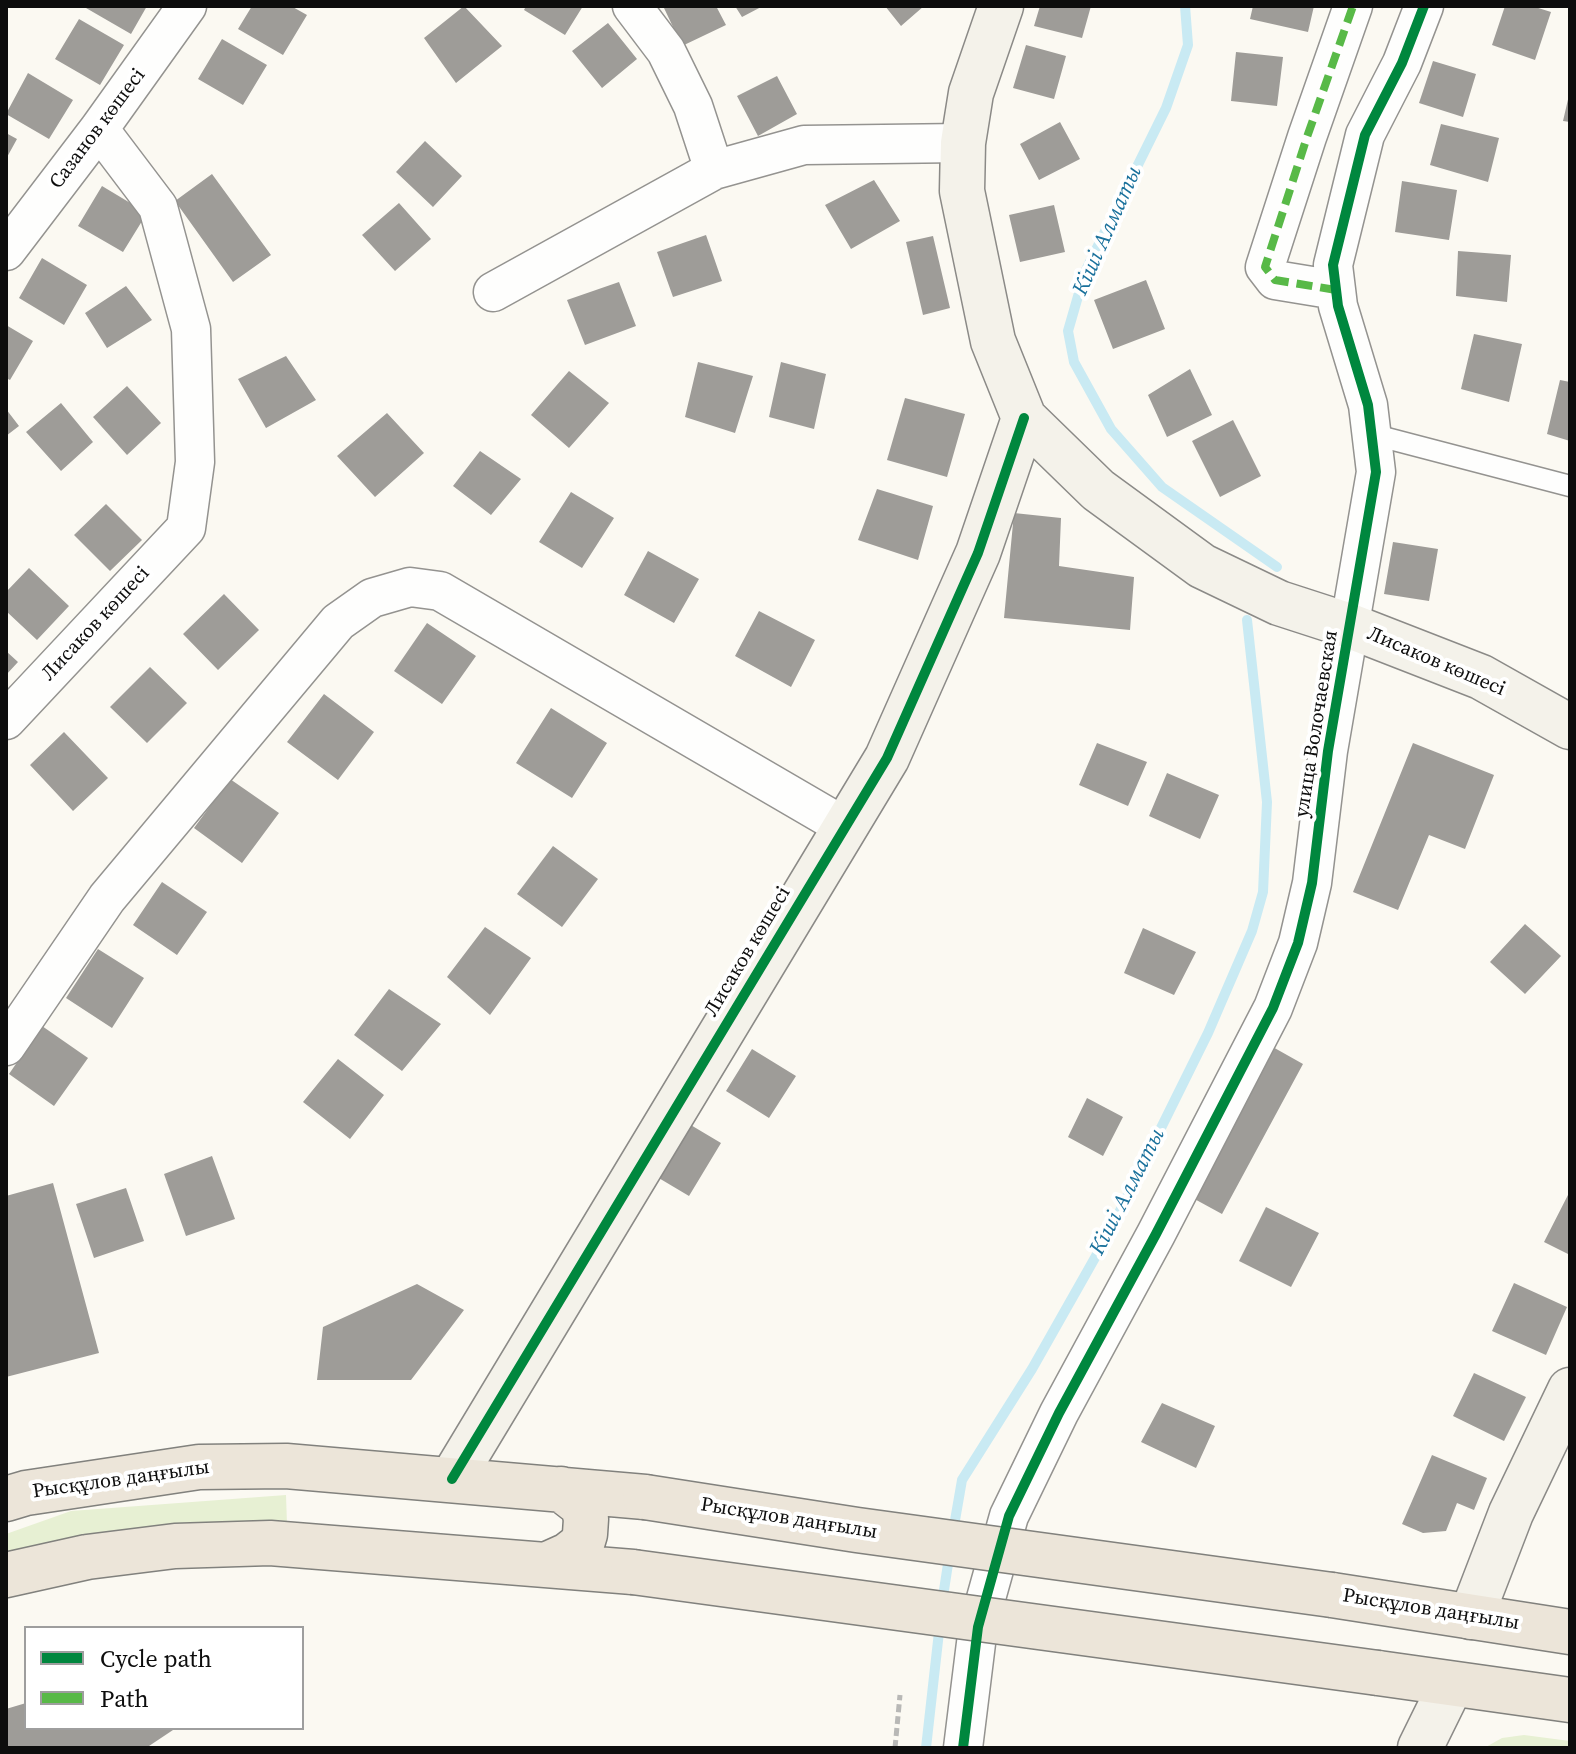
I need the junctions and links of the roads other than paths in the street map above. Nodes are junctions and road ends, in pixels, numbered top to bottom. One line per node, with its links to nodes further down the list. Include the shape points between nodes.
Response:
1 (187, 6): 6 (street, Сазанов көшесі)
2 (632, 6): 8 (street, via 666,51 693,106)
3 (1001, 6): 7 (street, Лисаков көшесі, via 971,93)
4 (1353, 6): 10 (street, via 1265,267 1275,280)
5 (1424, 6): 10 (street, улица Волочаевская, via 1365,135 1333,265)
6 (99, 129): 9 (street, Сазанов көшесі); 16 (street, Лисаков көшесі, via 158,207 191,329 195,462 186,528)
7 (963, 143): 8 (street, via 804,145); 12 (street, Лисаков көшесі, via 962,191 993,341)
8 (714, 170): 11 (street)
9 (6, 251)
10 (1336, 290): 13 (street, улица Волочаевская)
11 (493, 292)
12 (1024, 418): 15 (street, Лисаков көшесі, via 1098,490 1202,566 1279,603); 18 (street, Лисаков көшесі, via 978,553 887,758)
13 (1371, 434): 14 (lane); 15 (street, улица Волочаевская, via 1376,472)
14 (1570, 486)
15 (1350, 626): 17 (street, Лисаков көшесі, via 1481,677); 30 (street, улица Волочаевская, via 1312,883 1293,956 1273,1008 1009,1516 978,1627)
16 (6, 720)
17 (1570, 727)
18 (845, 827): 19 (street, via 440,591 410,587 372,598 338,622 107,898); 21 (street, Лисаков көшесі)
19 (6, 1046)
20 (1570, 1390): 26 (street, via 1511,1513)
21 (452, 1479): 22 (main road, Рысқұлов даңғылы); 23 (main road, Рысқұлов даңғылы, via 286,1466 199,1467)
22 (561, 1489): 24 (main road, via 583,1506 585,1534 582,1544); 26 (main road, Рысқұлов даңғылы, bridge)
23 (6, 1499)
24 (548, 1564): 25 (main road, via 270,1543 131,1551); 28 (main road, bridge)
25 (6, 1575)
26 (1471, 1617): 27 (main road, Рысқұлов даңғылы); 28 (main road)
27 (1570, 1632)
28 (1451, 1685): 29 (main road); 31 (street)
29 (1570, 1700)
30 (963, 1748)
31 (1420, 1748)

